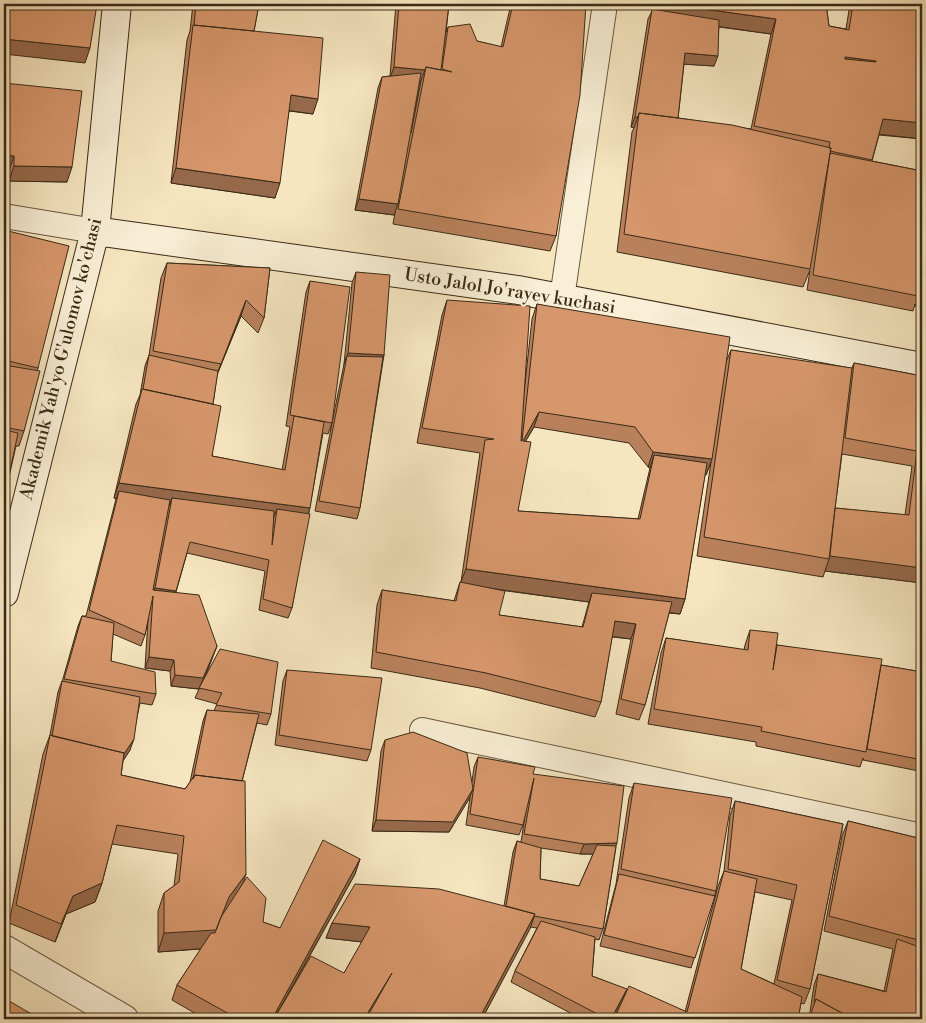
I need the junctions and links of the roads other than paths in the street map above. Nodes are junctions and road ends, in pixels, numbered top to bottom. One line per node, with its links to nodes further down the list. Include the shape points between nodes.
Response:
1 (117, 4): 4 (street, Akademik Yah'yo G'ulomov ko'chasi)
2 (605, 4): 5 (lane)
3 (4, 216): 4 (lane)
4 (95, 231): 5 (street, Usto Jalol Jo'rayev kuchasi); 7 (street, Akademik Yah'yo G'ulomov ko'chasi)
5 (562, 298): 6 (street, Usto Jalol Jo'rayev kuchasi)
6 (922, 366)
7 (4, 594)
8 (422, 730): 9 (lane)
9 (922, 836)
10 (4, 949): 11 (street)
11 (124, 1019)

